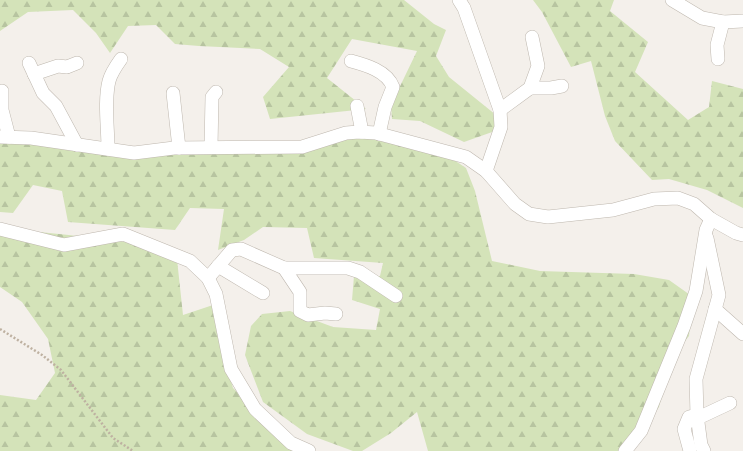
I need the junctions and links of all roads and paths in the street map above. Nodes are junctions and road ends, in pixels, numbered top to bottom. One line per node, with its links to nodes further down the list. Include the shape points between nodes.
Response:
1 (459, 0): 17 (street)
2 (672, 0): 3 (street)
3 (694, 6): 5 (street, via 702,18)
4 (743, 21): 5 (street)
5 (724, 22): 8 (street, via 717,45)
6 (532, 38): 12 (street, via 538,66)
7 (121, 59): 24 (street, via 109,80)
8 (718, 59)
9 (351, 61): 19 (street, via 371,67 391,80 393,87 385,106)
10 (77, 63): 21 (street, via 67,67 32,69 43,93 56,106)
11 (562, 86): 12 (street)
12 (530, 88): 17 (street)
13 (2, 91): 20 (street)
14 (216, 92): 22 (street, via 212,97)
15 (173, 93): 23 (street)
16 (357, 106): 18 (street)
17 (500, 110): 25 (street, via 501,127)
18 (362, 132): 19 (street); 22 (street, via 346,133 302,147)
19 (379, 134): 25 (street, via 466,157)
20 (5, 137): 21 (street)
21 (77, 145): 24 (street)
22 (211, 147): 23 (street)
23 (179, 148): 24 (street, via 134,153)
24 (108, 149)
25 (486, 171): 26 (street, via 515,204 529,214 548,217 613,210 654,199 678,198 694,204)
26 (709, 225): 28 (street); 34 (street, via 719,295); 42 (street, via 696,291 684,326 641,431)
27 (0, 229): 31 (street, via 64,245 123,234 190,261)
28 (743, 235)
29 (218, 266): 30 (street, via 232,250 241,249); 31 (street); 32 (street)
30 (284, 268): 33 (street, via 348,268 360,272); 35 (street, via 300,292 300,311 308,315)
31 (208, 278): 41 (street, via 216,294 231,369 255,409 291,443)
32 (263, 293)
33 (396, 296)
34 (715, 309): 37 (street); 39 (street, via 696,379)
35 (336, 314)
36 (0, 329): 40 (path, via 61,370 113,438)
37 (743, 334)
38 (730, 403): 39 (street)
39 (698, 416): 43 (street, via 688,417 684,429); 44 (street)
40 (133, 451)
41 (309, 451)
42 (625, 451)
43 (690, 451)
44 (704, 451)

